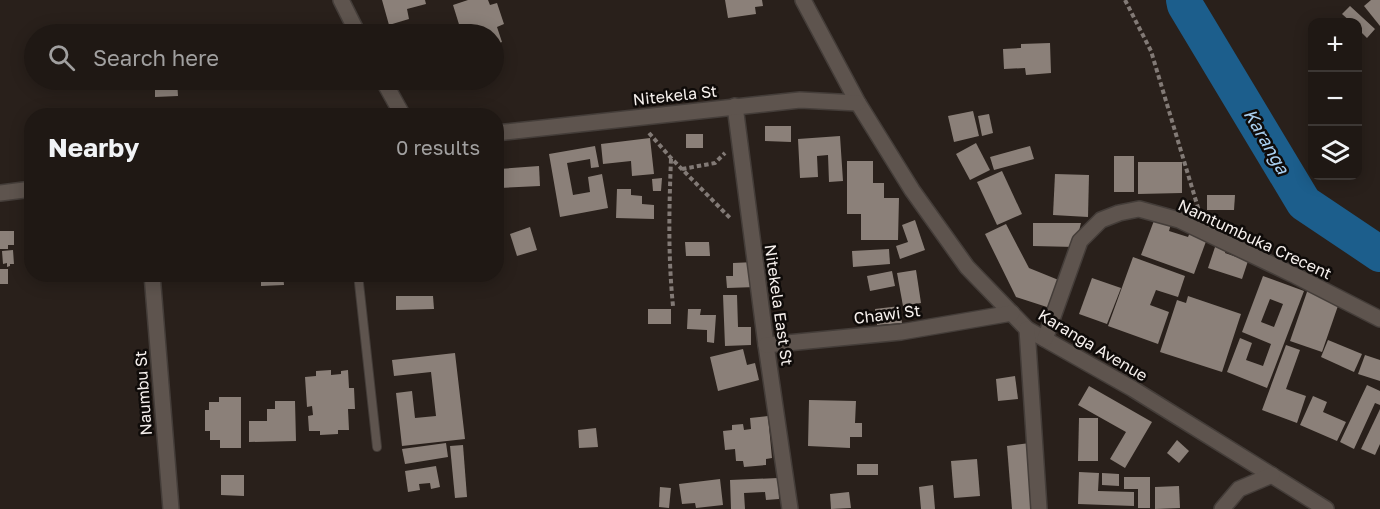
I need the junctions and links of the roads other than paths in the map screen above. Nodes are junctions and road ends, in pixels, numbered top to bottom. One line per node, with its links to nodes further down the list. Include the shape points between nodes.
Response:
1 (341, 0): 3 (street)
2 (803, 0): 5 (street, Karanga Avenue)
3 (353, 24)
4 (389, 90): 7 (street)
5 (858, 103): 6 (street, Nitekela St, via 800,100); 13 (street, Karanga Avenue, via 912,190 967,267)
6 (735, 106): 8 (street, Nitekela St); 17 (street, Nitekela East St)
7 (399, 108)
8 (504, 132)
9 (24, 190): 10 (street)
10 (0, 193)
11 (153, 282): 20 (street, Naumbu St)
12 (359, 282): 18 (lane)
13 (1012, 313): 15 (street, Karanga Avenue); 17 (street, Chawi St, via 901,332)
14 (1380, 319): 16 (street, Namtumbuka Crecent, via 1179,220 1139,209 1101,220 1080,241)
15 (1027, 329): 16 (street, Karanga Avenue); 22 (street)
16 (1046, 339): 19 (street, Karanga Avenue)
17 (766, 345): 21 (street, Nitekela East St)
18 (377, 447)
19 (1272, 476): 23 (street, via 1239,489); 24 (street, Karanga Avenue)
20 (171, 509)
21 (790, 509)
22 (1038, 509)
23 (1222, 509)
24 (1326, 509)

